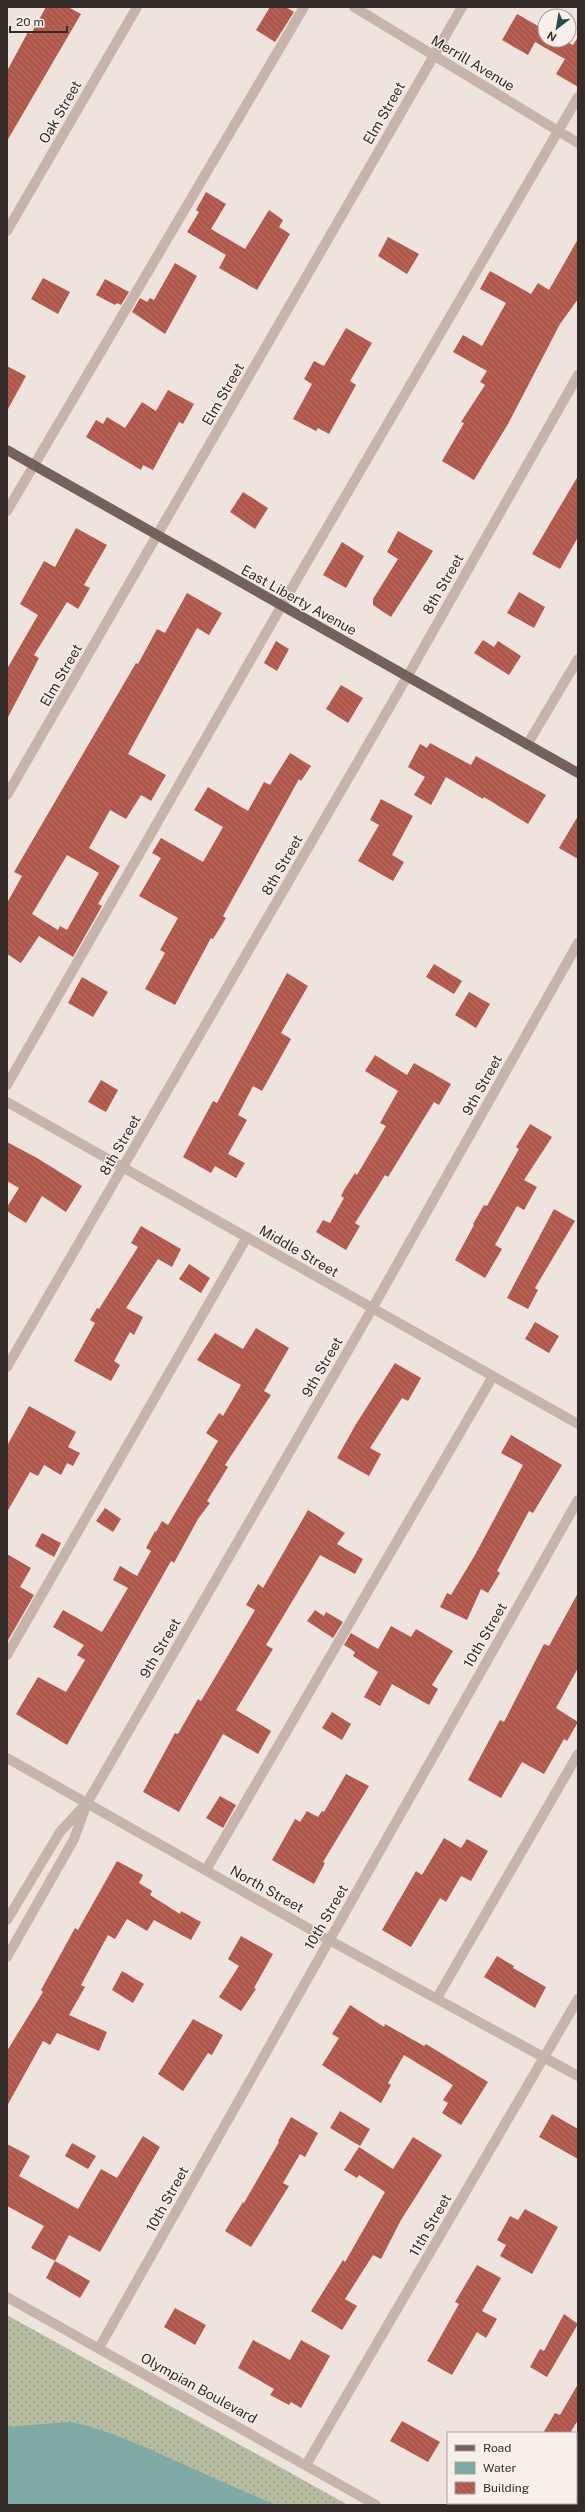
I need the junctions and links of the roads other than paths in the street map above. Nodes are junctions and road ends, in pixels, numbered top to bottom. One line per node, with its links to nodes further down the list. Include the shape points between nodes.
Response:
1 (137, 7): 9 (street, Oak Street)
2 (304, 7): 12 (street)
3 (354, 7): 5 (street, Merrill Avenue)
4 (462, 7): 5 (street, Elm Street)
5 (434, 55): 7 (street, Merrill Avenue); 14 (street, Elm Street)
6 (578, 96): 7 (street)
7 (558, 131): 8 (street, Merrill Avenue); 15 (street)
8 (578, 143)
9 (7, 231)
10 (578, 374): 17 (street, 8th Street)
11 (7, 450): 12 (main road, East Liberty Avenue)
12 (34, 465): 13 (street); 14 (main road, East Liberty Avenue)
13 (7, 511)
14 (157, 536): 15 (main road, East Liberty Avenue); 20 (street, Elm Street)
15 (282, 605): 17 (main road, East Liberty Avenue); 22 (street)
16 (578, 659): 18 (street)
17 (407, 677): 18 (main road, East Liberty Avenue); 24 (street, 8th Street)
18 (527, 745): 19 (main road, East Liberty Avenue)
19 (578, 774)
20 (7, 795)
21 (578, 943): 26 (street, 9th Street)
22 (7, 1085)
23 (7, 1102): 24 (street, Middle Street)
24 (123, 1167): 25 (street, Middle Street); 27 (street, 8th Street)
25 (247, 1237): 26 (street, Middle Street); 31 (street)
26 (372, 1309): 28 (street, Middle Street); 34 (street, 9th Street)
27 (7, 1367)
28 (493, 1376): 29 (street, Middle Street); 35 (street)
29 (578, 1424)
30 (578, 1500): 37 (street, 10th Street)
31 (7, 1655)
32 (578, 1754): 39 (street)
33 (7, 1758): 34 (street, North Street)
34 (87, 1803): 35 (street, North Street); 36 (street, 9th Street, via 60,1832); 38 (street, 9th Street, via 74,1839)
35 (206, 1870): 37 (street, North Street)
36 (7, 1920)
37 (328, 1940): 39 (street, North Street); 44 (street, 10th Street)
38 (7, 1958)
39 (437, 1998): 41 (street, North Street)
40 (578, 1999): 41 (street, 11th Street)
41 (544, 2056): 42 (street, North Street); 45 (street, 11th Street)
42 (578, 2076)
43 (7, 2297): 44 (street, Olympian Boulevard)
44 (99, 2348): 45 (street, Olympian Boulevard)
45 (306, 2465): 46 (street, Olympian Boulevard)
46 (376, 2505)

